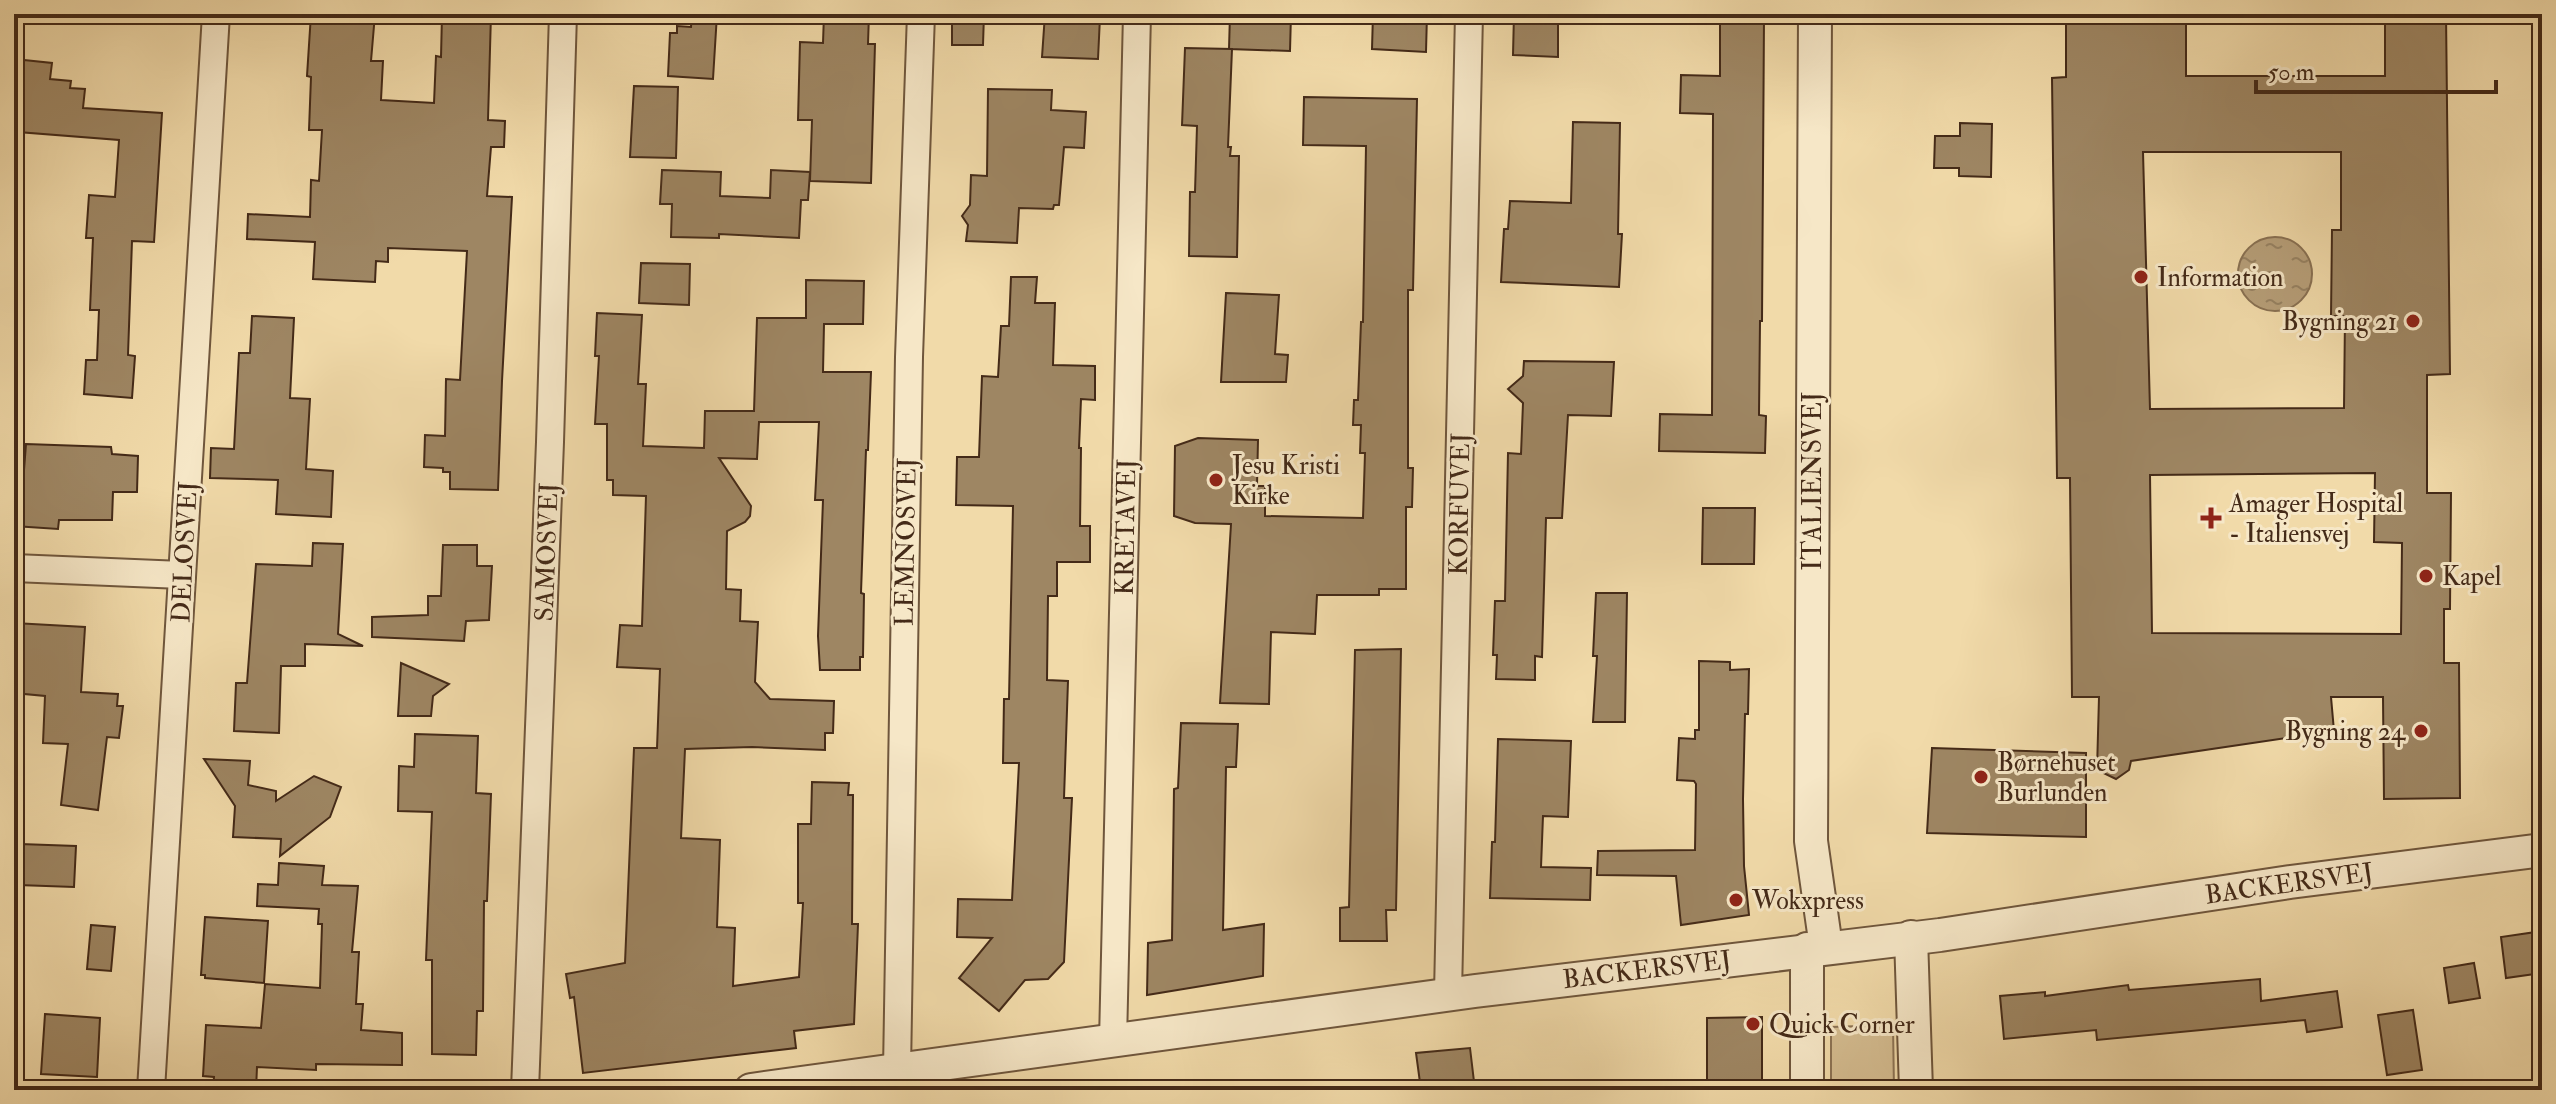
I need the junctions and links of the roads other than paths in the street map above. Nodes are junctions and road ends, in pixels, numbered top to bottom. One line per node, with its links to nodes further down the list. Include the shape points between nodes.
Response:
1 (216, 14): 8 (street, DELOSVEJ)
2 (563, 14): 16 (street, SAMOSVEJ)
3 (921, 14): 14 (street, LEMNOSVEJ, via 908,373)
4 (1137, 14): 13 (street, KRETAVEJ)
5 (1469, 14): 12 (street, KORFUVEJ)
6 (1815, 14): 11 (street, ITALIENSVEJ, via 1811,841)
7 (14, 568): 8 (street)
8 (182, 575): 15 (street, DELOSVEJ)
9 (2542, 850): 10 (street, BACKERSVEJ)
10 (1911, 937): 11 (street, BACKERSVEJ); 19 (street)
11 (1816, 948): 12 (street, BACKERSVEJ); 18 (street, ITALIENSVEJ)
12 (1448, 994): 13 (street, BACKERSVEJ)
13 (1113, 1041): 14 (street, BACKERSVEJ)
14 (897, 1070): 17 (street, BACKERSVEJ)
15 (151, 1090)
16 (525, 1090)
17 (751, 1090)
18 (1807, 1090)
19 (1916, 1090)

